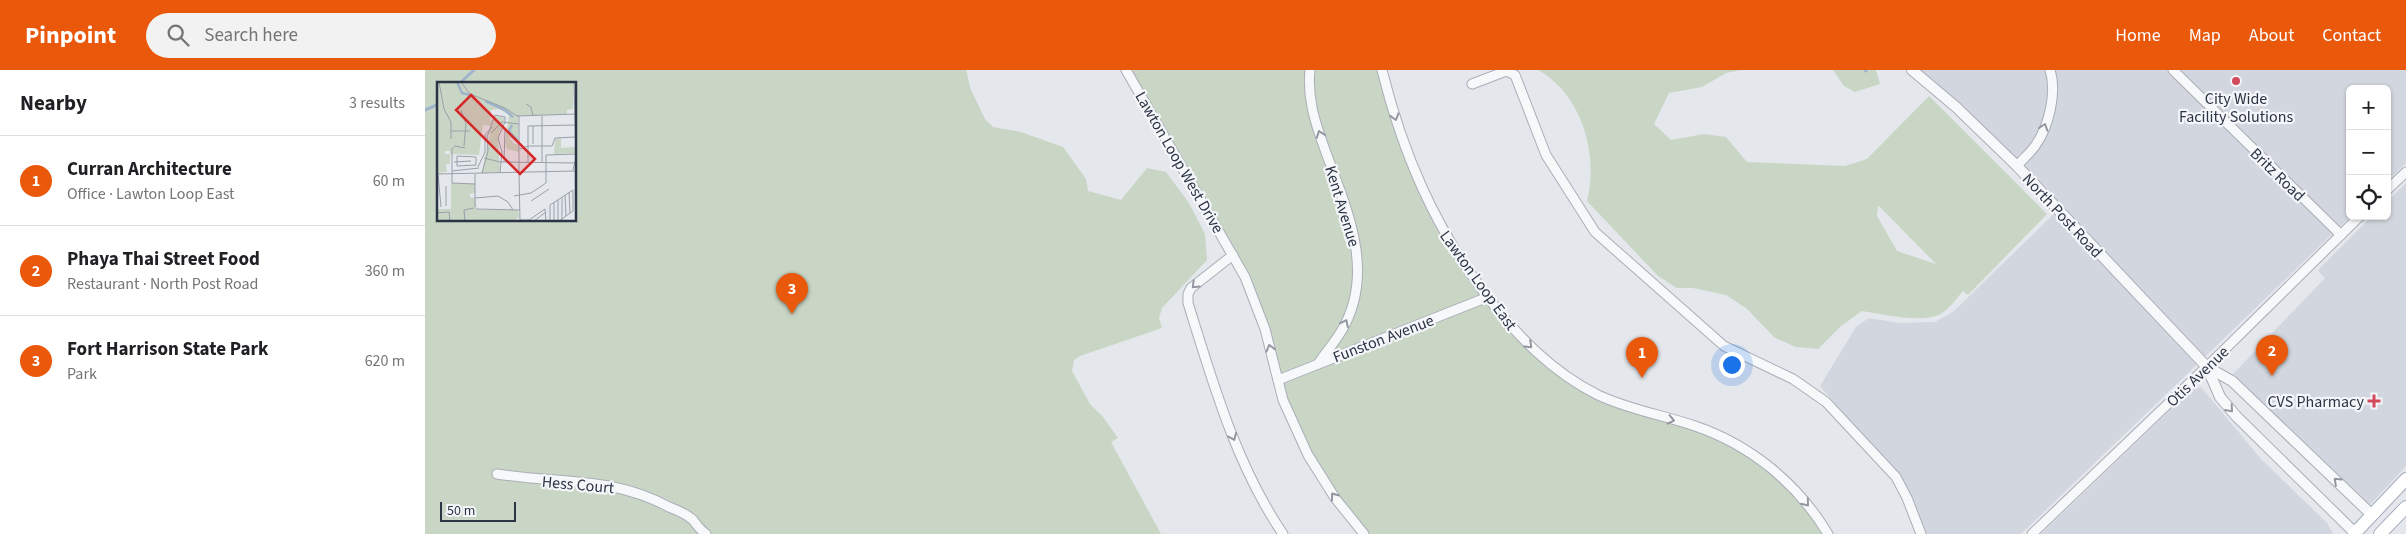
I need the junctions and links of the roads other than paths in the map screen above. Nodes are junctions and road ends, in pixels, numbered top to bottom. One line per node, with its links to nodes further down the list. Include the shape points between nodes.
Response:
1 (1126, 70): 13 (street, Lawton Loop West Drive)
2 (1310, 70): 15 (street, Kent Avenue, one-way to 2, via 1333,345 1348,316 1357,279 1358,256 1350,219 1314,118 1309,90)
3 (1382, 70): 14 (street, Lawton Loop East, one-way to 14, via 1401,137 1427,202 1450,243)
4 (1912, 70): 8 (street, North Post Road)
5 (2050, 70): 8 (street, one-way to 5, via 2036,145 2044,130 2053,88)
6 (2173, 70): 12 (street, Britz Road)
7 (1472, 84): 27 (street, via 1506,71 1515,75 1545,154 1595,232 1724,346 1793,379 1826,402 1896,477)
8 (2017, 166): 16 (street, North Post Road)
9 (2406, 172): 10 (street)
10 (2391, 186)
11 (2356, 220): 12 (street, Otis Avenue)
12 (2341, 235): 16 (street, Otis Avenue)
13 (1233, 255): 17 (street, Lawton Loop West Drive, one-way to 13, via 1256,303); 24 (street, one-way to 24, via 1191,288 1188,304 1233,438 1253,483)
14 (1488, 297): 15 (street, Funston Avenue); 26 (street, Lawton Loop East, one-way to 26, via 1526,342 1574,381 1634,410 1714,433 1758,458 1796,492)
15 (1318, 364): 17 (street, Funston Avenue)
16 (2207, 367): 21 (street, North Post Road, one-way to 16, via 2232,381); 28 (street, Otis Avenue); 29 (street, North Post Road, one-way to 29, via 2220,397)
17 (1278, 380): 25 (street, Lawton Loop West Drive, one-way to 17, via 1308,455)
18 (497, 474): 23 (street, Hess Court, via 534,480 594,482 626,489 673,508 693,520)
19 (2406, 479): 21 (main road)
20 (2406, 507): 22 (main road)
21 (2372, 515): 22 (main road, North Post Road); 29 (main road)
22 (2385, 532)
23 (706, 534)
24 (1283, 534)
25 (1364, 534)
26 (1828, 534)
27 (1921, 534)
28 (2033, 534)
29 (2355, 534)

